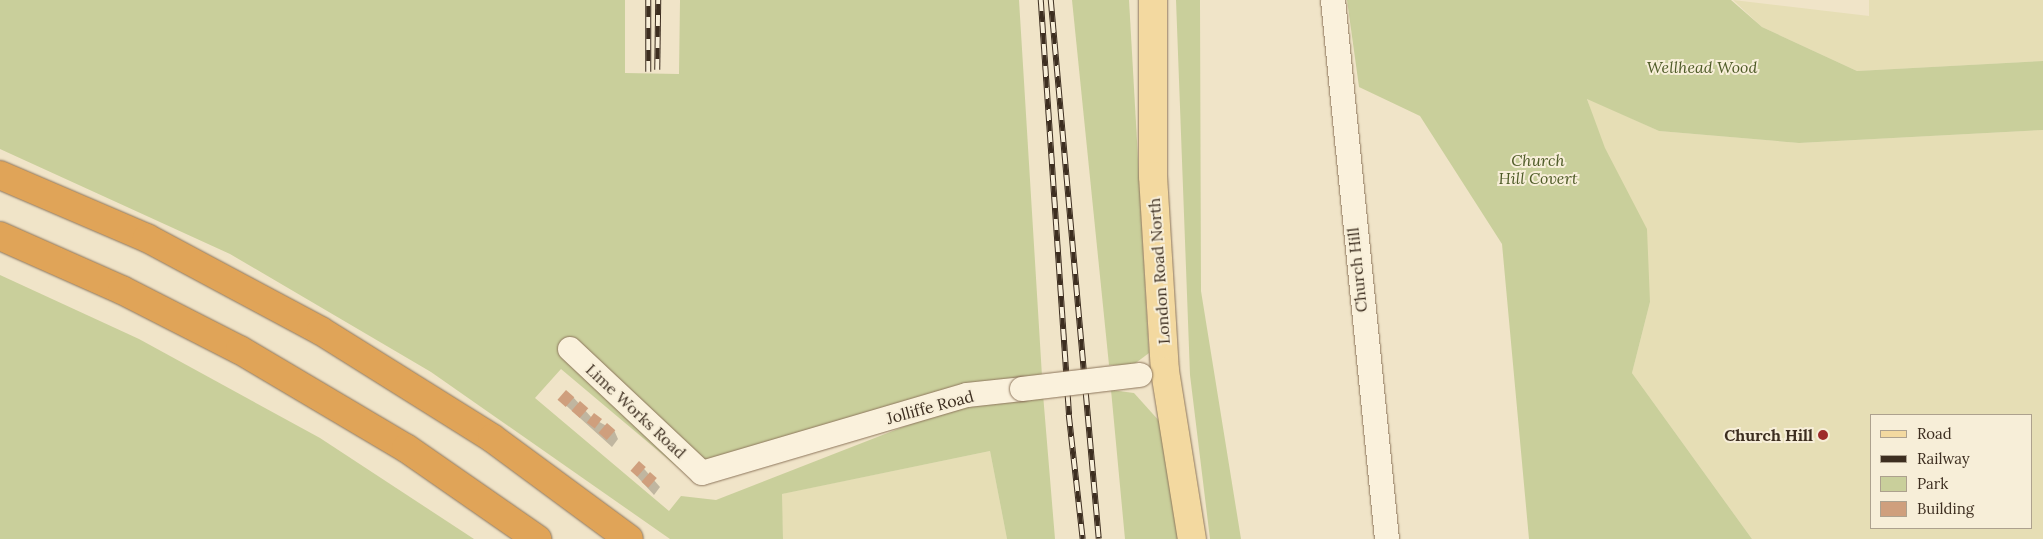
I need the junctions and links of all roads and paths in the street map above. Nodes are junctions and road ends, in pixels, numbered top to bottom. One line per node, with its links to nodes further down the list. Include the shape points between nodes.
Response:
1 (1153, 0): 6 (main road, London Road North)
2 (1333, 0): 11 (street, Church Hill)
3 (0, 175): 9 (highway, via 147,238 321,331 492,438)
4 (0, 236): 8 (highway, via 122,290 240,350 406,448)
5 (570, 349): 7 (street, Lime Works Road)
6 (1152, 373): 7 (street, Jolliffe Road, bridge, via 967,395); 10 (main road, London Road North)
7 (702, 473)
8 (538, 539)
9 (629, 539)
10 (1192, 539)
11 (1387, 539)

